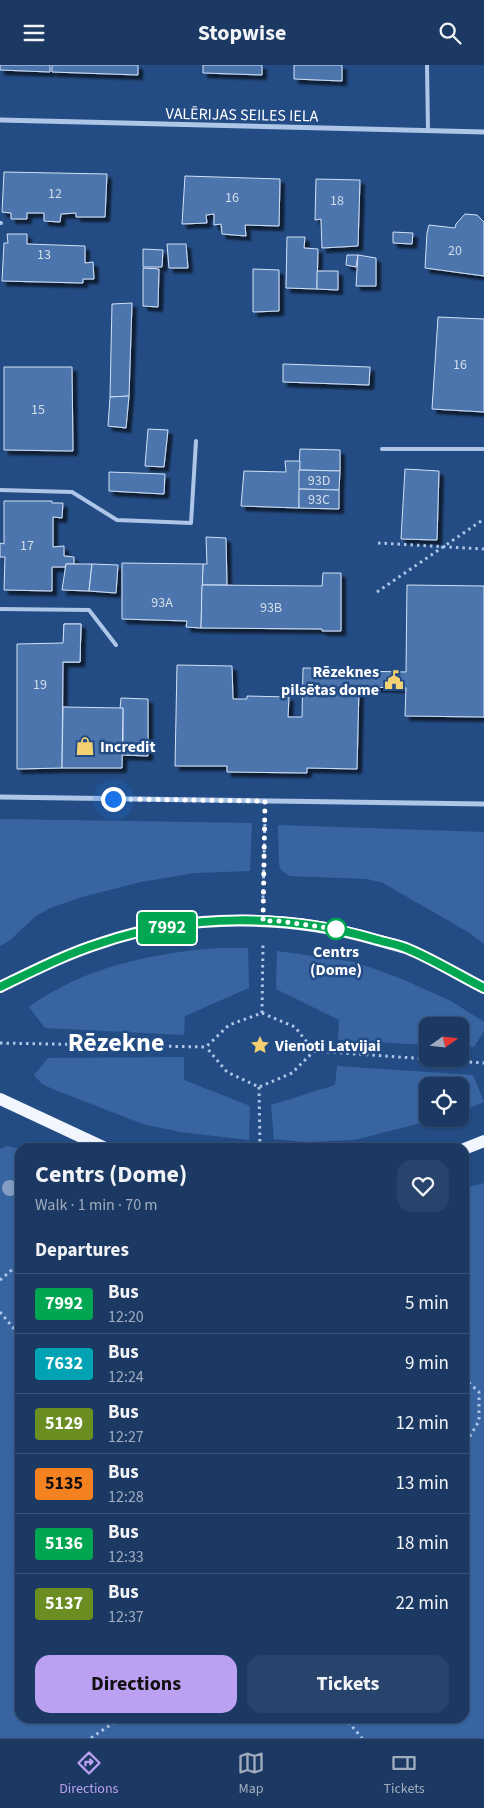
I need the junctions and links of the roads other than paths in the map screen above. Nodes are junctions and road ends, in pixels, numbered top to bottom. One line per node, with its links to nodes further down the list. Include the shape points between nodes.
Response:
1 (427, 65): 3 (lane)
2 (0, 121): 3 (street, VALĒRIJAS SEILES IELA)
3 (428, 131): 4 (street, VALĒRIJAS SEILES IELA)
4 (484, 132)
5 (196, 441): 8 (lane, via 191,523 117,520 72,492)
6 (382, 449): 7 (lane)
7 (484, 449)
8 (0, 489)
9 (0, 609): 10 (lane, via 89,610)
10 (116, 645)
11 (0, 797): 12 (street)
12 (484, 804)
13 (0, 987): 14 (main road, via 101,943 142,931 221,920 330,927 406,948)
14 (484, 988)
15 (0, 1099): 17 (main road)
16 (484, 1141): 18 (main road)
17 (94, 1143)
18 (469, 1147)

